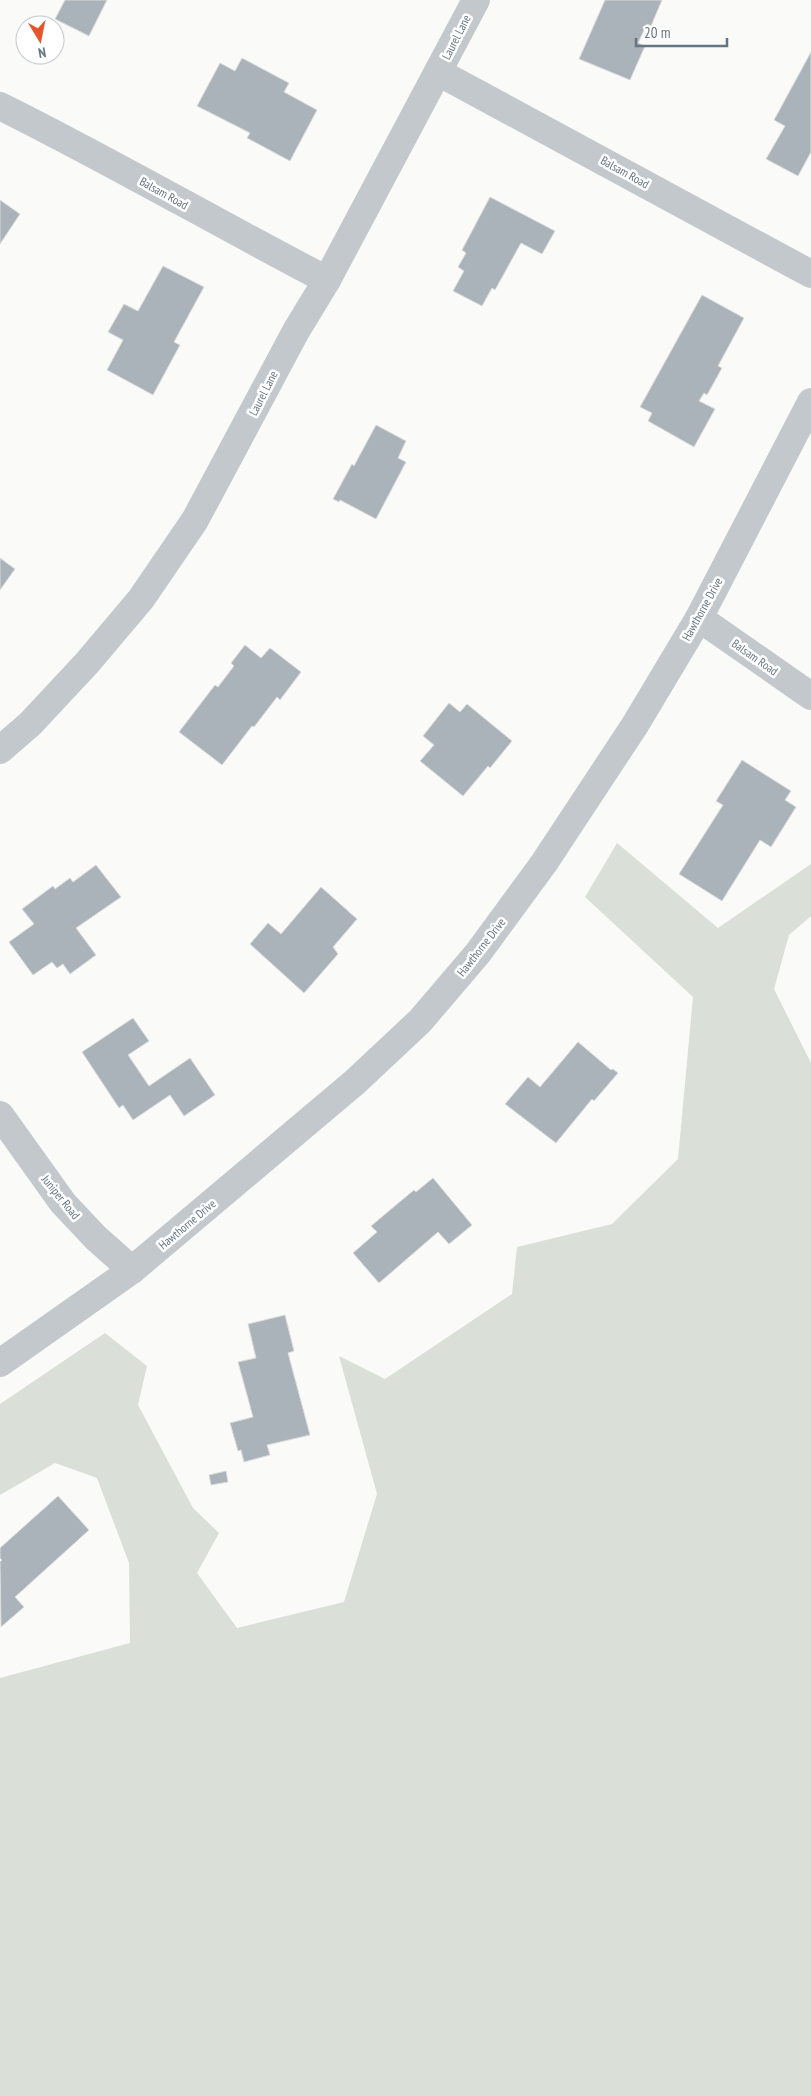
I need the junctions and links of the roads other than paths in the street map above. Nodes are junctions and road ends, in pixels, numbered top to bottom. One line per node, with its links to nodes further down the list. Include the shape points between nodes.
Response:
1 (476, 0): 2 (street, Laurel Lane)
2 (438, 72): 4 (street, Balsam Road); 5 (street, Laurel Lane)
3 (0, 106): 5 (street, Balsam Road)
4 (811, 274)
5 (327, 280): 9 (street, Laurel Lane, via 296,331 195,520 140,599 87,663 30,724)
6 (811, 402): 7 (street, Hawthorne Drive)
7 (699, 618): 8 (street, Balsam Road); 11 (street, Hawthorne Drive, via 635,725 544,862 478,953 420,1021 355,1082)
8 (811, 696)
9 (0, 750)
10 (0, 1115): 11 (street, Juniper Road, via 63,1203)
11 (132, 1270): 12 (street, Hawthorne Drive)
12 (0, 1364)

